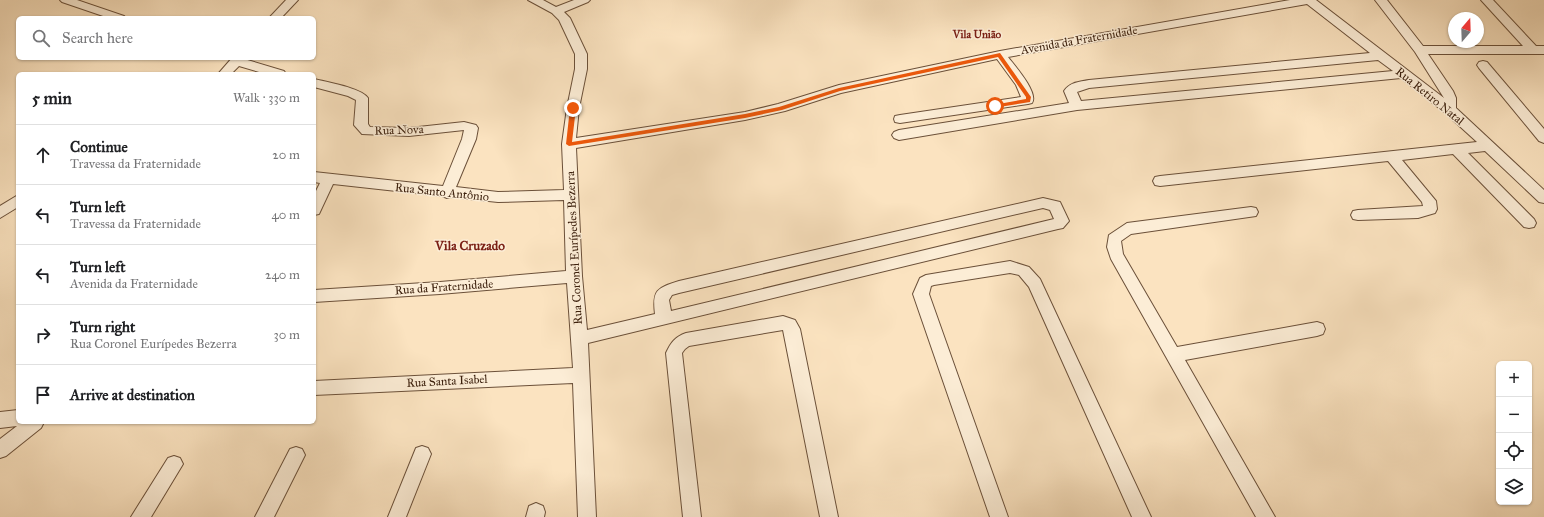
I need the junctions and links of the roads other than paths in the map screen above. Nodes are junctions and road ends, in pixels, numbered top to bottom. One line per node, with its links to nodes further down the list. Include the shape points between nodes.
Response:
1 (66, 0): 9 (street)
2 (292, 0): 10 (street)
3 (534, 0): 8 (street, Rua Coronel Eurípedes Bezerra)
4 (584, 0): 8 (street)
5 (1309, 0): 13 (street, Avenida da Fraternidade); 14 (street, Rua Retiro Natal)
6 (1381, 0): 11 (street)
7 (1487, 0): 12 (street)
8 (556, 11): 26 (street, Rua Coronel Eurípedes Bezerra, via 567,22 581,54)
9 (114, 16)
10 (277, 16)
11 (1420, 50): 12 (street); 22 (street, via 1447,91 1450,98)
12 (1539, 50)
13 (1000, 55): 23 (street, via 1029,97 1028,100); 26 (street, Avenida da Fraternidade, via 839,89 745,116)
14 (1380, 56): 19 (street, Rua Retiro Natal); 21 (street, via 1089,84 1074,87 1070,91)
15 (237, 60): 17 (street); 18 (street)
16 (1483, 65): 25 (street)
17 (226, 72)
18 (274, 72)
19 (1404, 74): 21 (street); 22 (street, Rua Retiro Natal)
20 (316, 84): 34 (street, Rua Nova, via 362,98 361,125 367,131 408,132 456,126 471,128)
21 (1077, 106): 24 (street)
22 (1449, 109): 27 (street, Rua Retiro Natal)
23 (900, 119)
24 (899, 135)
25 (1544, 138)
26 (569, 144): 35 (street, Rua Coronel Eurípedes Bezerra)
27 (1487, 146): 28 (street); 33 (street, Rua Retiro Natal)
28 (1456, 149): 29 (street); 41 (street)
29 (1391, 156): 32 (street); 40 (street, via 1429,202 1430,209 1418,213)
30 (316, 177): 31 (street, Rua Santo Antônio)
31 (329, 179): 34 (street, Rua Santo Antônio); 37 (street)
32 (1160, 181)
33 (1541, 192)
34 (447, 193): 35 (street, Rua Santo Antônio, via 498,197)
35 (571, 195): 42 (street, Rua Coronel Eurípedes Bezerra)
36 (16, 201): 39 (street)
37 (316, 206)
38 (1251, 212): 47 (street, via 1139,226 1126,229 1114,239 1116,255)
39 (0, 213)
40 (1358, 215)
41 (1529, 223)
42 (574, 276): 43 (street, Rua da Fraternidade); 46 (street, Rua Coronel Eurípedes Bezerra)
43 (316, 296)
44 (664, 320): 44 (street, via 1058,224 1062,218 1055,206 1043,203 679,287 667,291 661,298); 46 (street)
45 (1317, 329): 47 (street)
46 (580, 338): 48 (street, Rua Coronel Eurípedes Bezerra)
47 (1173, 354): 65 (street)
48 (580, 375): 49 (street, Rua Santa Isabel); 60 (street, Rua Coronel Eurípedes Bezerra)
49 (316, 388)
50 (16, 418): 51 (street)
51 (0, 420)
52 (32, 424): 53 (street)
53 (0, 450)
54 (296, 454): 58 (street)
55 (422, 454): 59 (street)
56 (174, 464): 57 (street)
57 (140, 517)
58 (264, 517)
59 (397, 517)
60 (587, 517)
61 (692, 517): 62 (street, via 674,353 679,344 686,340 783,323 789,324 792,329)
62 (829, 517)
63 (1000, 517): 64 (street, via 921,294 925,282 931,279 1010,267 1024,271 1036,282)
64 (1142, 517)
65 (1266, 517)

